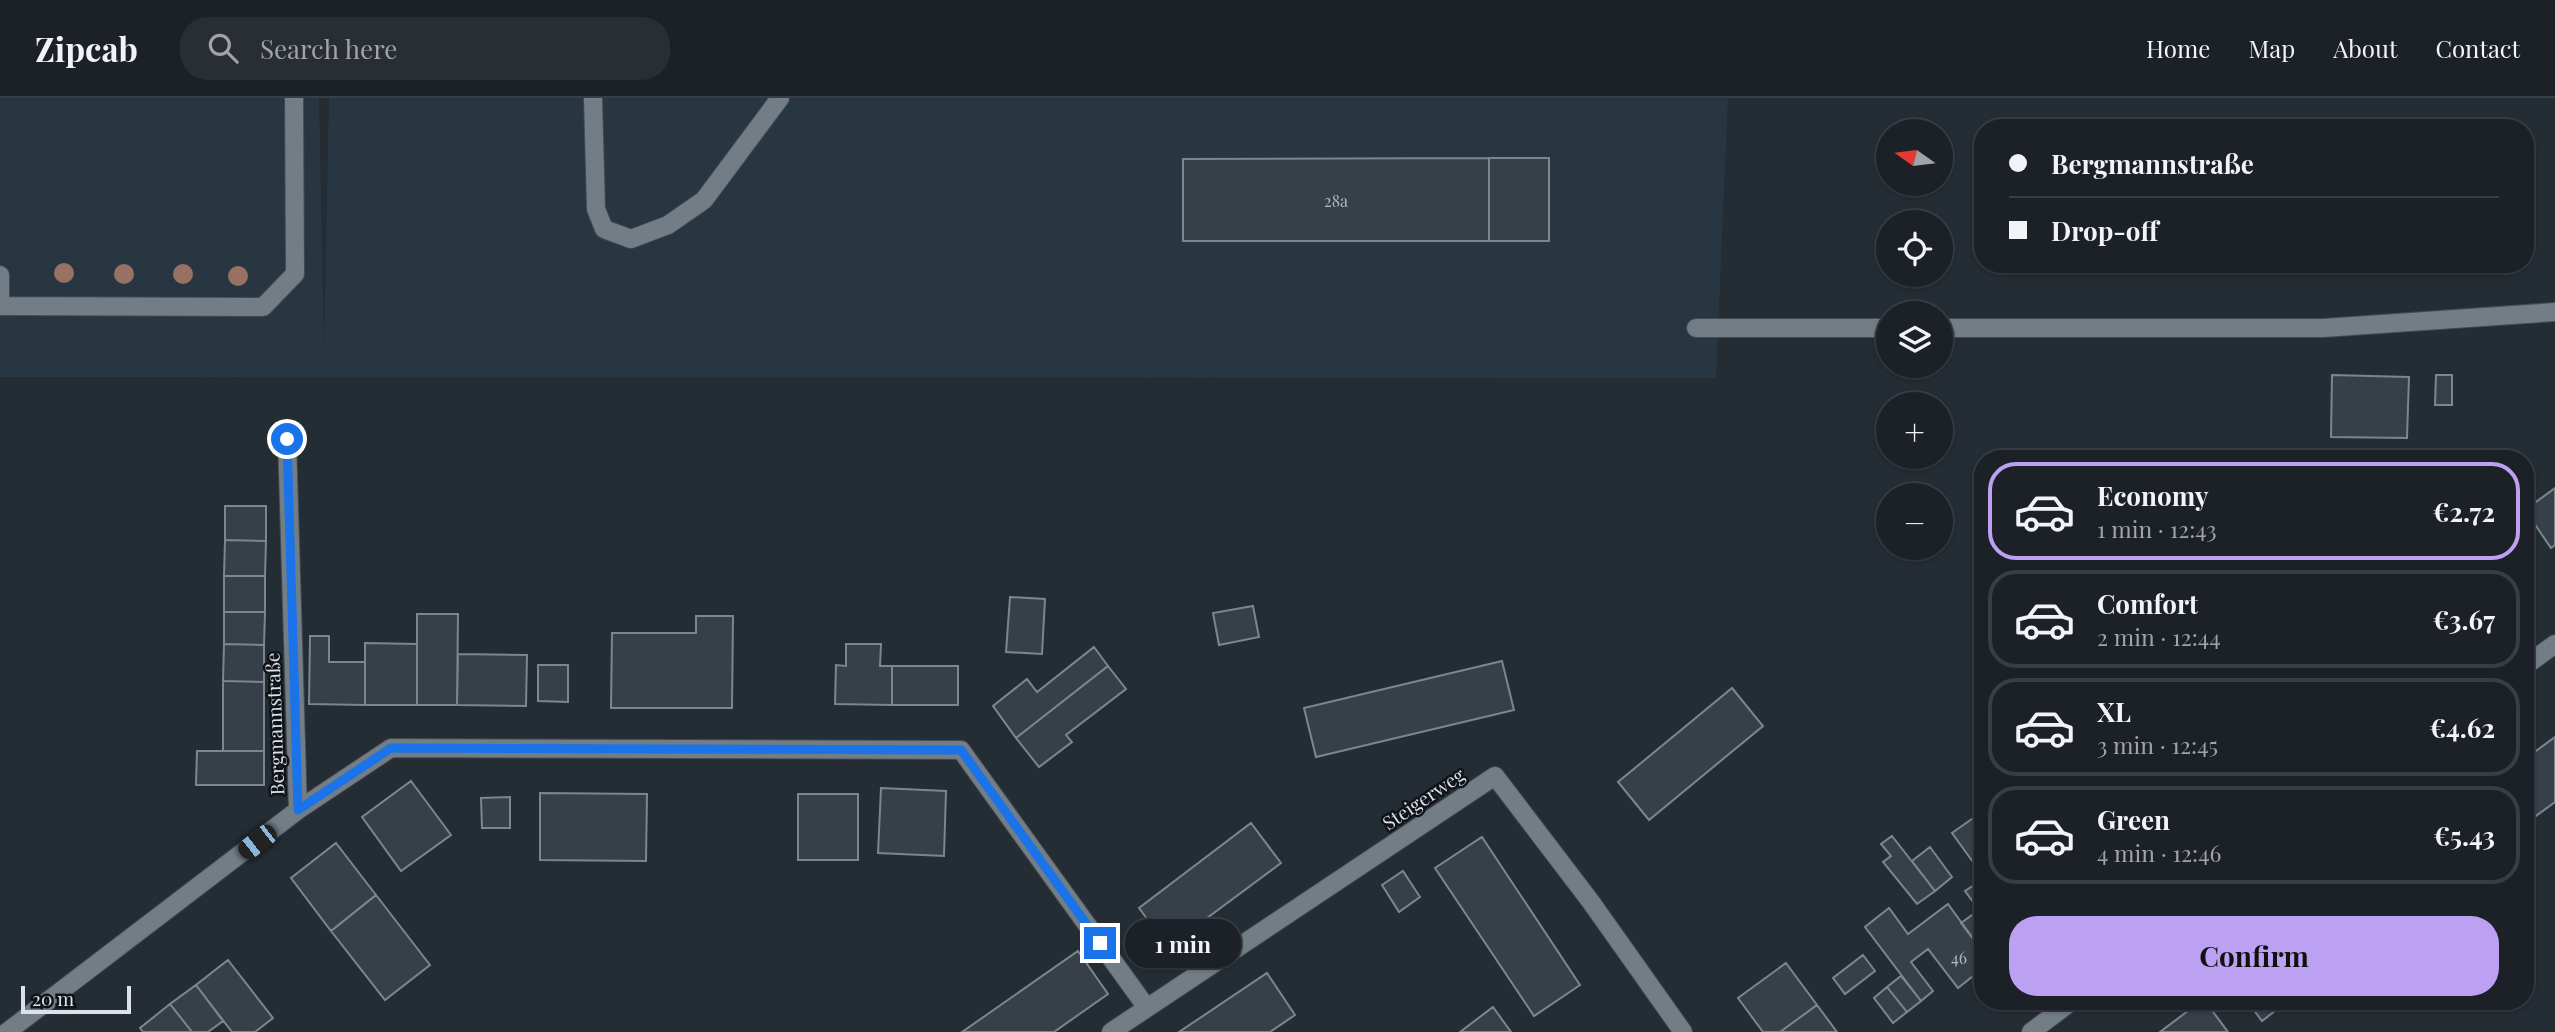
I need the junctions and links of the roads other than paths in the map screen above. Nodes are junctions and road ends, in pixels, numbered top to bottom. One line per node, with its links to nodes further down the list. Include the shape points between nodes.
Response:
1 (294, 98): 5 (street, via 295,274 263,307)
2 (593, 98): 3 (street, via 596,209 604,229 631,239 668,225 704,200)
3 (780, 98)
4 (0, 275): 5 (street)
5 (0, 306)
6 (2555, 312): 9 (street, via 2323,328)
7 (1696, 328): 8 (street)
8 (1876, 328)
9 (1953, 328)
10 (287, 439): 13 (street, Bergmannstraße)
11 (2555, 644): 12 (street)
12 (2534, 659)
13 (298, 810): 14 (street, via 391,748 961,750); 16 (street, Bergmannstraße)
14 (1147, 1008): 17 (street, Steigerweg); 18 (street, Steigerweg, via 1495,776)
15 (2060, 1010): 19 (street)
16 (7, 1032)
17 (1111, 1032)
18 (1683, 1032)
19 (2031, 1032)

